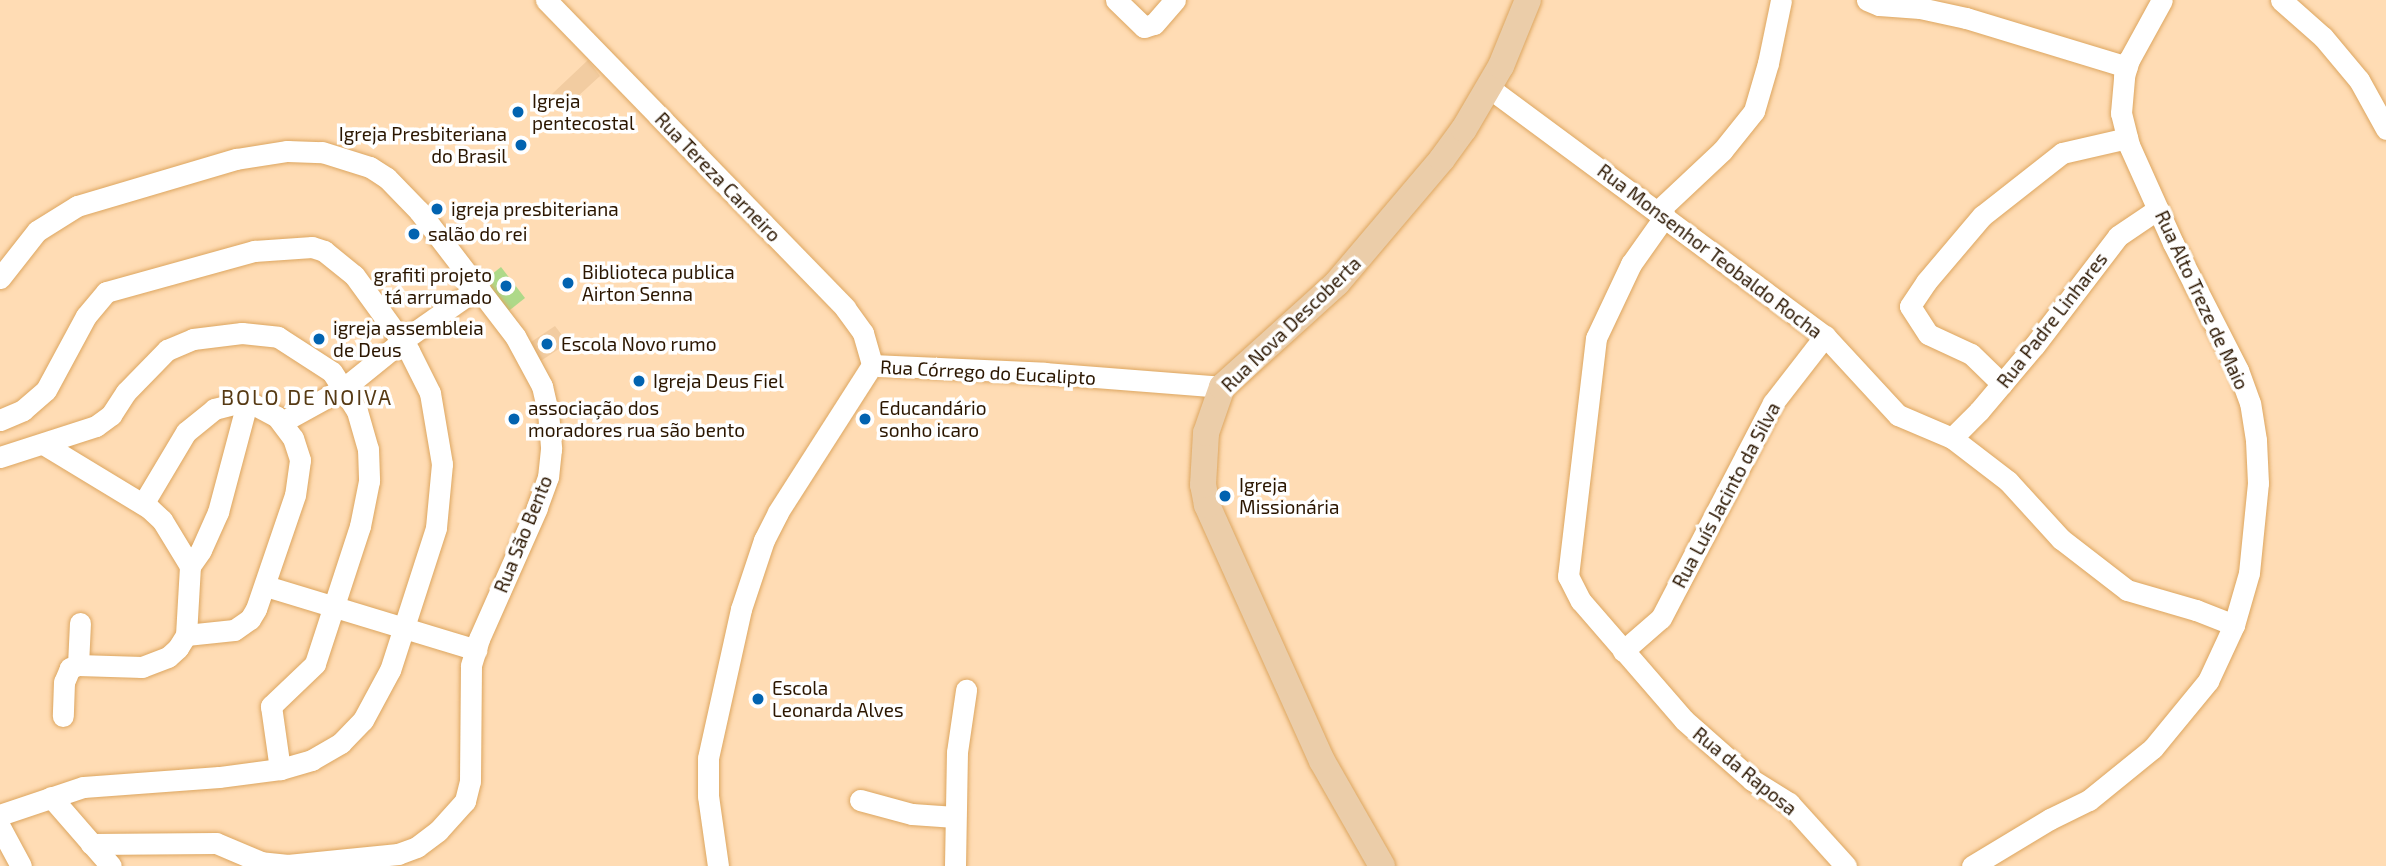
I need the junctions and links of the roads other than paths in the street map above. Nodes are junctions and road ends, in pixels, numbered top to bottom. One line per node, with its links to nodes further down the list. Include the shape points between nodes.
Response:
1 (546, 0): 19 (street, Rua Tereza Carneiro, via 845,309 863,333)
2 (1116, 0): 3 (street, via 1144,27 1154,24)
3 (1175, 0)
4 (1528, 0): 10 (main road, Rua Nova Descoberta)
5 (1781, 0): 14 (street, via 1754,111 1723,151)
6 (1867, 0): 9 (street, via 1966,18)
7 (2162, 0): 9 (street, Rua Alto Treze de Maio)
8 (2281, 0): 11 (street, via 2322,37 2359,80)
9 (2127, 67): 12 (street, Rua Alto Treze de Maio, via 2121,113)
10 (1488, 87): 14 (street, Rua Monsenhor Teobaldo Rocha); 21 (main road, Rua Nova Descoberta, via 1464,129 1387,228 1337,283)
11 (2386, 129)
12 (2127, 138): 13 (street, Rua Alto Treze de Maio); 20 (street, via 2062,153 1982,216 1910,306 1928,334 1971,354)
13 (2158, 209): 20 (street, Rua Padre Linhares, via 2118,236); 34 (street, Rua Alto Treze de Maio, via 2250,403 2258,483 2254,541)
14 (1661, 214): 17 (street, Rua Monsenhor Teobaldo Rocha); 38 (street, Rua da Raposa, via 1596,338 1568,576 1581,601)
15 (0, 278): 16 (street, Rua São Bento, via 37,231 77,206 236,159 303,150 351,160 387,178)
16 (479, 287): 18 (street); 37 (street, Rua São Bento, via 534,368 544,393 551,449 548,477 537,508)
17 (1825, 335): 26 (street, Rua Monsenhor Teobaldo Rocha, via 1898,415); 38 (street, Rua Luís Jacinto da Silva, via 1773,403 1661,618)
18 (402, 341): 22 (street); 24 (street, via 354,275 324,251 299,246 254,251 106,292 86,316 46,390 23,410); 35 (street, via 429,393 442,464 436,528)
19 (872, 365): 21 (street, Rua Córrego do Eucalipto); 51 (street, Rua Córrego do Eucalipto, via 778,512 741,609 708,758 708,796)
20 (2002, 384): 26 (street, Rua Padre Linhares)
21 (1222, 387): 53 (main road, Rua Nova Descoberta, via 1206,433 1203,485 1207,505 1322,761)
22 (344, 388): 25 (street); 27 (street, via 332,372 278,337 242,332 192,340 167,350 96,426); 32 (street, via 368,449 369,481)
23 (247, 403): 25 (street); 29 (street, via 214,409 197,421 180,440); 30 (street, via 215,519)
24 (0, 420)
25 (282, 422): 31 (street, via 297,448 299,469)
26 (1952, 438): 34 (street, Rua Monsenhor Teobaldo Rocha, via 2008,481 2062,539 2127,590)
27 (45, 445): 28 (street); 29 (street)
28 (0, 457)
29 (143, 504): 30 (street, via 162,520)
30 (190, 566): 36 (street)
31 (266, 586): 32 (street); 36 (street, via 256,609 242,625 222,633)
32 (335, 608): 35 (street); 42 (street, via 315,664 271,706)
33 (80, 623): 39 (street)
34 (2234, 625): 55 (street, Rua Alto Treze de Maio, via 2208,681 2153,748 2089,800)
35 (403, 628): 37 (street); 42 (street, via 390,670 363,720 327,753)
36 (186, 635): 39 (street, via 169,657 154,664 126,669)
37 (476, 650): 48 (street, Rua São Bento, via 469,685 472,772 465,802 417,847 383,857 288,865 261,862 216,843)
38 (1623, 650): 54 (street, Rua da Raposa, via 1684,720 1752,780 1789,803)
39 (78, 665): 41 (street, via 65,673)
40 (966, 690): 46 (street)
41 (64, 716)
42 (280, 769): 43 (street, via 98,785)
43 (51, 797): 45 (street); 48 (street)
44 (860, 800): 46 (street, via 912,814)
45 (0, 815)
46 (954, 817): 52 (street)
47 (0, 827): 49 (street)
48 (92, 844): 50 (street)
49 (21, 866)
50 (111, 866)
51 (718, 866)
52 (955, 866)
53 (1382, 866)
54 (1846, 866)
55 (1972, 866)

